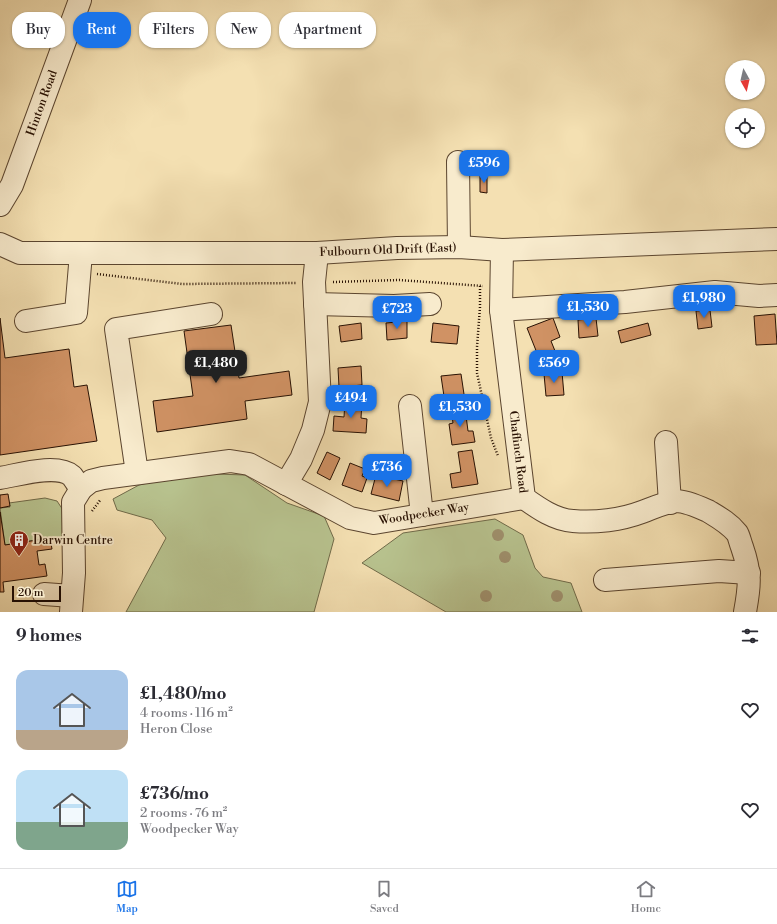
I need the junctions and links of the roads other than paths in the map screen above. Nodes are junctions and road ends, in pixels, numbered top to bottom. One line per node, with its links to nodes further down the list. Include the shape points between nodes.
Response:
1 (80, 0): 3 (street, Hinton Road, via 12,185)
2 (458, 162): 6 (street)
3 (0, 205)
4 (777, 240): 7 (street, Fulbourn Old Drift (East))
5 (0, 244): 9 (street, Fulbourn Old Drift (East), via 20,253)
6 (459, 247): 7 (street, Fulbourn Old Drift (East)); 8 (street, Fulbourn Old Drift (East))
7 (502, 250): 11 (street, Chaffinch Road)
8 (317, 253): 9 (street, Fulbourn Old Drift (East)); 12 (street)
9 (81, 262): 15 (street, via 76,313)
10 (777, 295): 11 (street, via 715,292 625,302)
11 (502, 300): 22 (street, Chaffinch Road)
12 (315, 304): 13 (street); 20 (street, via 320,402 313,430 301,460)
13 (430, 304)
14 (211, 314): 18 (street, via 116,329)
15 (26, 321)
16 (410, 406): 24 (street)
17 (666, 442): 23 (street)
18 (137, 473): 20 (street, Woodpecker Way, via 230,461 249,464); 21 (street, Woodpecker Way, via 103,478)
19 (0, 478): 21 (street, via 58,470 71,476)
20 (286, 484): 24 (street, Woodpecker Way, via 350,518 374,522)
21 (81, 489): 28 (street, via 73,502 74,573)
22 (524, 498): 23 (street, Chaffinch Road, via 547,513 571,521 593,522); 24 (street, Woodpecker Way)
23 (670, 503): 25 (street, Chaffinch Road, via 678,501 699,507 722,519 737,533)
24 (422, 515)
25 (749, 573): 26 (street, via 719,571); 29 (street, Chaffinch Road, via 750,586)
26 (605, 580)
27 (44, 594): 28 (street)
28 (71, 604)
29 (745, 612)

